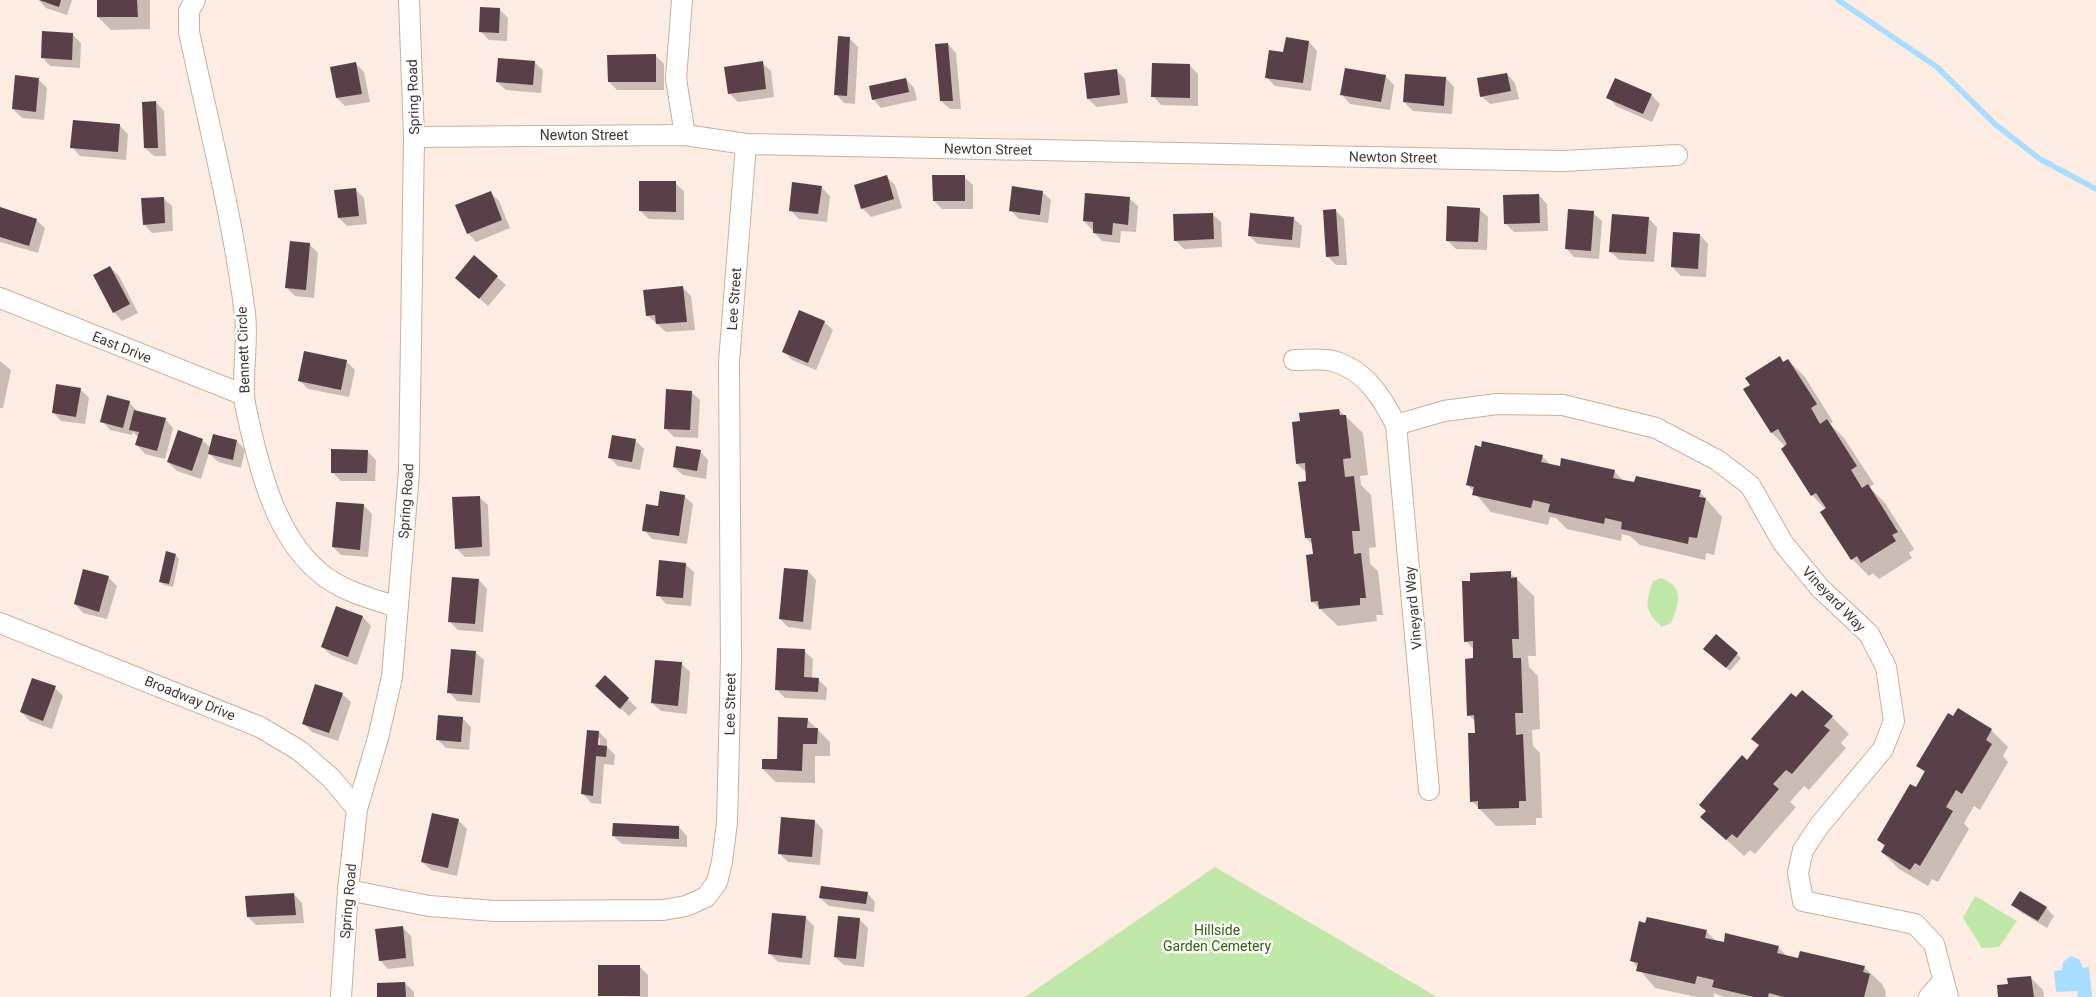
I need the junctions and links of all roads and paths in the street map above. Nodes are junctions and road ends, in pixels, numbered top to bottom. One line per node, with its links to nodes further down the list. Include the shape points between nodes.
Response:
1 (195, 0): 10 (street, Bennett Circle, via 189,10 189,32 224,195 245,316)
2 (409, 0): 5 (street, Spring Road)
3 (682, 0): 4 (street, via 676,79)
4 (685, 135): 5 (street, Newton Street); 6 (street, Newton Street)
5 (414, 137): 12 (street, Spring Road, via 409,472)
6 (746, 144): 7 (street, Newton Street, via 1563,161); 16 (street, Lee Street, via 729,362 727,822 717,882 706,897 686,906 663,910 495,911 429,906)
7 (1677, 156)
8 (0, 298): 10 (street, East Drive)
9 (1294, 360): 11 (street, Vineyard Way, via 1332,361 1364,377 1384,400)
10 (244, 396): 12 (street, Bennett Circle, via 258,464 289,535 324,576 366,597)
11 (1396, 425): 14 (street, Vineyard Way); 17 (street, Vineyard Way, via 1444,411 1497,404 1564,405 1656,428 1717,460 1750,485 1783,543 1820,588 1869,634 1886,667 1894,721 1884,748 1803,850 1798,873 1803,901 1915,924 1934,944)
12 (397, 607): 15 (street, Spring Road, via 392,677)
13 (0, 623): 15 (street, Broadway Drive, via 260,727 300,751)
14 (1429, 790)
15 (357, 809): 16 (street, Spring Road)
16 (348, 890): 18 (street, Spring Road)
17 (1944, 992): 19 (street)
18 (341, 997)
19 (1929, 997)

